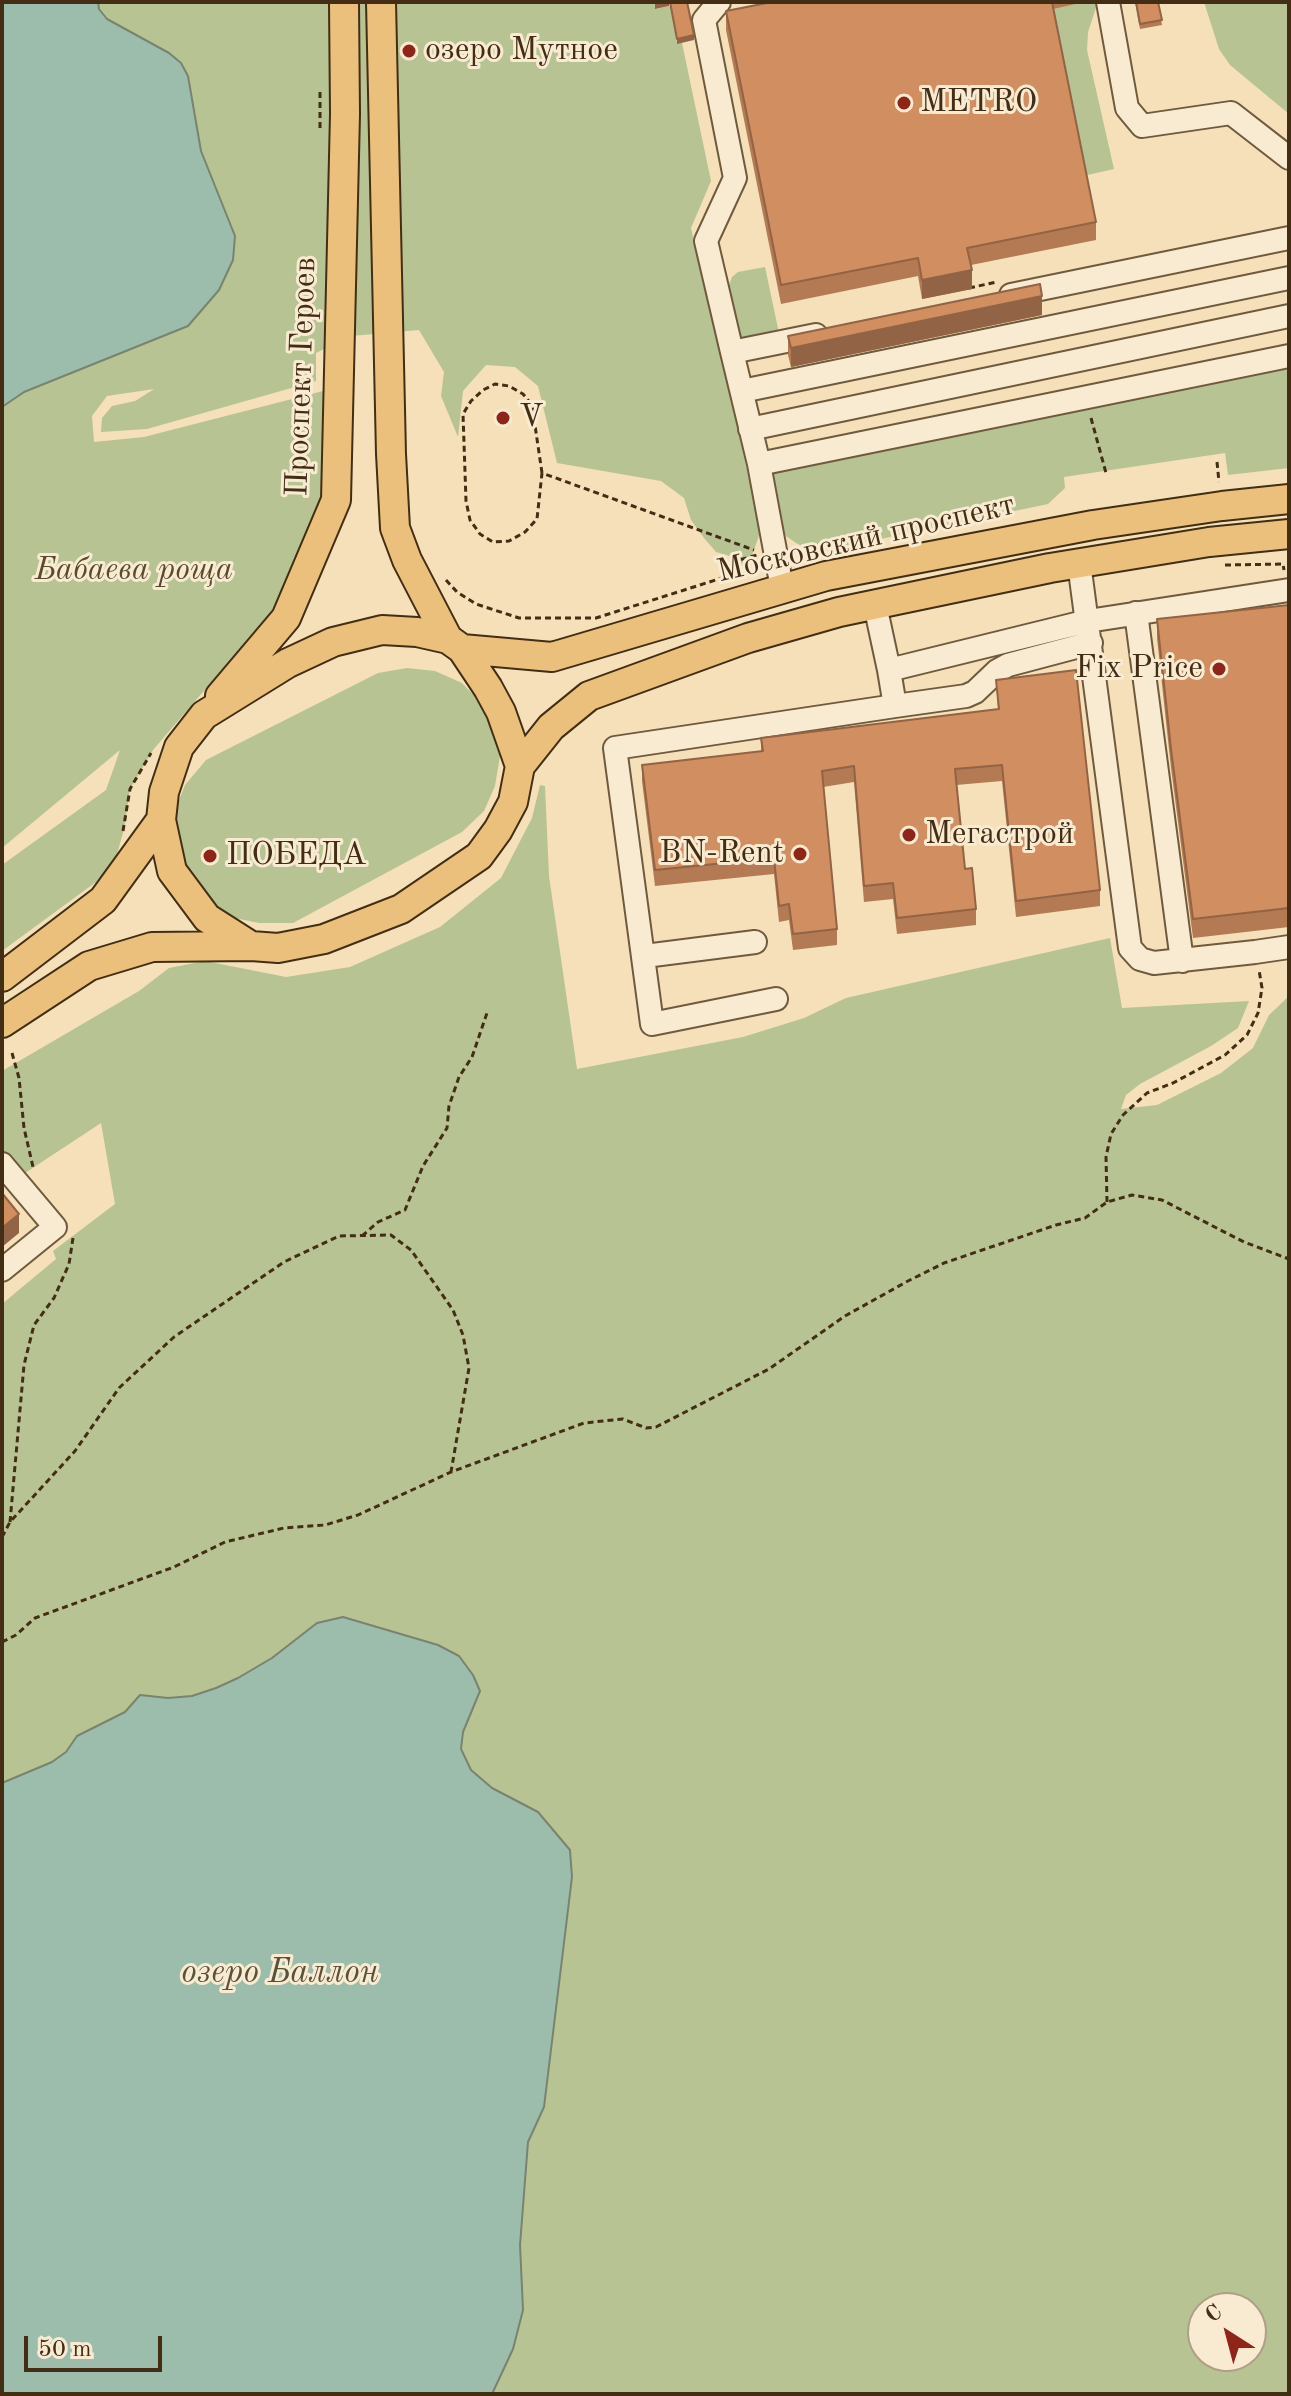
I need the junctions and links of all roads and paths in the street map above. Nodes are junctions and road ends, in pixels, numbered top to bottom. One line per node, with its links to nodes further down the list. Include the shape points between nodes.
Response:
1 (344, 2): 29 (main road, Проспект Героев, via 336,500 286,618)
2 (381, 2): 26 (main road, via 395,528 407,560)
3 (719, 2): 11 (lane, via 704,20 735,178 706,241)
4 (1108, 2): 5 (lane, via 1127,108 1142,126 1231,113)
5 (1289, 158)
6 (1289, 238): 8 (lane)
7 (1289, 278): 13 (lane)
8 (993, 299)
9 (1289, 316): 14 (lane)
10 (842, 330): 11 (lane)
11 (732, 352): 13 (lane)
12 (1289, 356): 15 (lane)
13 (742, 391): 14 (lane)
14 (750, 429): 15 (lane)
15 (759, 464): 21 (lane)
16 (542, 473): 16 (path, via 537,519 525,532 493,542 480,534 466,501 463,414 483,390 495,384 509,386 532,405); 20 (path, via 762,553 739,560 722,578 596,618 519,618 476,604)
17 (1289, 499): 21 (main road, Московский проспект, via 1093,525)
18 (1289, 534): 19 (main road, Московский проспект)
19 (1079, 563): 23 (main road, Московский проспект); 25 (lane)
20 (440, 574)
21 (782, 588): 26 (main road, Московский проспект, via 552,657)
22 (1289, 590): 24 (lane)
23 (875, 605): 27 (lane); 30 (main road, Московский проспект, via 748,638 589,696 551,727)
24 (1136, 613): 25 (lane); 37 (lane)
25 (1090, 632): 27 (lane); 28 (lane, via 1008,665 966,696); 37 (lane, via 1130,948 1140,959 1154,963)
26 (455, 644): 29 (main road, Московский проспект, via 417,632 382,630 333,642); 30 (main road, via 501,712)
27 (889, 670): 28 (lane)
28 (895, 706): 36 (lane, via 615,748)
29 (204, 715): 31 (main road, Проспект Героев, via 179,747)
30 (520, 766): 33 (main road, via 513,802 479,856 401,909 324,939 278,948)
31 (161, 820): 33 (main road, via 172,871 207,918); 38 (main road, via 103,900)
32 (755, 942): 36 (lane)
33 (251, 946): 41 (main road, via 152,947 89,966)
34 (1289, 947): 35 (lane)
35 (1255, 952): 37 (lane); 45 (path, via 1262,988 1247,1035 1225,1055 1147,1093 1123,1115 1106,1157)
36 (645, 956): 39 (lane, via 652,1024)
37 (1182, 961)
38 (2, 977)
39 (776, 999)
40 (488, 1010): 47 (path, via 459,1077 447,1128 423,1166 405,1210)
41 (2, 1023)
42 (12, 1053): 44 (path)
43 (2, 1164): 49 (lane, via 55,1227)
44 (34, 1174)
45 (1107, 1202): 48 (path, via 1132,1195 1162,1200); 50 (path, via 1085,1218 944,1263 845,1316 769,1369 656,1427 623,1419 584,1423)
46 (70, 1229): 51 (path, via 69,1264 34,1325 24,1365)
47 (362, 1236): 50 (path, via 391,1235 411,1250 453,1310 463,1335 469,1368); 51 (path, via 339,1236 284,1262 174,1337 119,1388 75,1451)
48 (1289, 1259)
49 (2, 1270)
50 (451, 1472): 53 (path, via 358,1515 225,1542 174,1567 35,1618)
51 (10, 1522): 52 (path)
52 (2, 1537)
53 (2, 1642)

